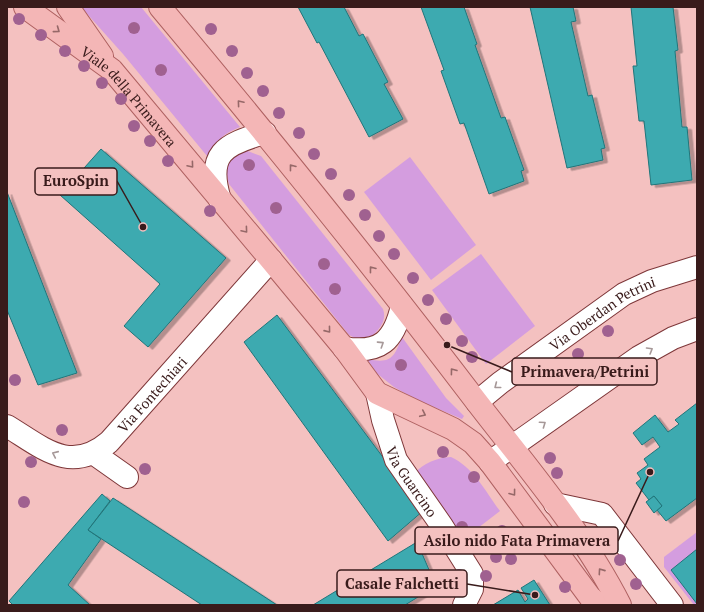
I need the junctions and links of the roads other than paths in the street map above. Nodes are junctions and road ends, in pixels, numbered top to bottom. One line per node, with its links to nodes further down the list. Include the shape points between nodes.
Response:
1 (25, 7): 4 (main road, Viale della Primavera, one-way to 4)
2 (68, 7): 4 (main road)
3 (160, 7): 5 (main road, one-way to 3)
4 (112, 70): 6 (main road, Viale della Primavera, one-way to 6)
5 (265, 133): 6 (street, Viale della Primavera, via 235,142 222,154 214,176); 9 (main road, one-way to 5)
6 (220, 200): 7 (main road, Viale della Primavera, one-way to 7)
7 (271, 260): 11 (main road, Viale della Primavera, one-way to 11); 16 (street, Via Fontechiari, via 109,442)
8 (697, 267): 13 (street, Via Oberdan Petrini, one-way to 13, via 652,281 624,294)
9 (402, 306): 11 (street, one-way to 9, via 364,351 383,344 395,328); 13 (main road, one-way to 9)
10 (697, 329): 15 (street, one-way to 10, via 639,357 667,341)
11 (344, 348): 12 (main road, Viale della Primavera)
12 (377, 393): 17 (main road, Viale della Primavera, one-way to 17, via 453,429 473,443); 20 (street, Via Guarcino, via 396,460 472,574 472,589)
13 (477, 402): 15 (main road)
14 (7, 426): 16 (street, Via Fontechiari, one-way to 14, via 78,457 62,457)
15 (512, 447): 17 (street); 19 (main road)
16 (93, 453): 18 (street)
17 (490, 462): 21 (main road, Viale della Primavera, one-way to 21, via 590,597)
18 (127, 478)
19 (555, 504): 22 (main road, one-way to 19, via 608,580); 23 (street, via 602,514)
20 (464, 605)
21 (599, 605)
22 (620, 605)
23 (672, 605)

